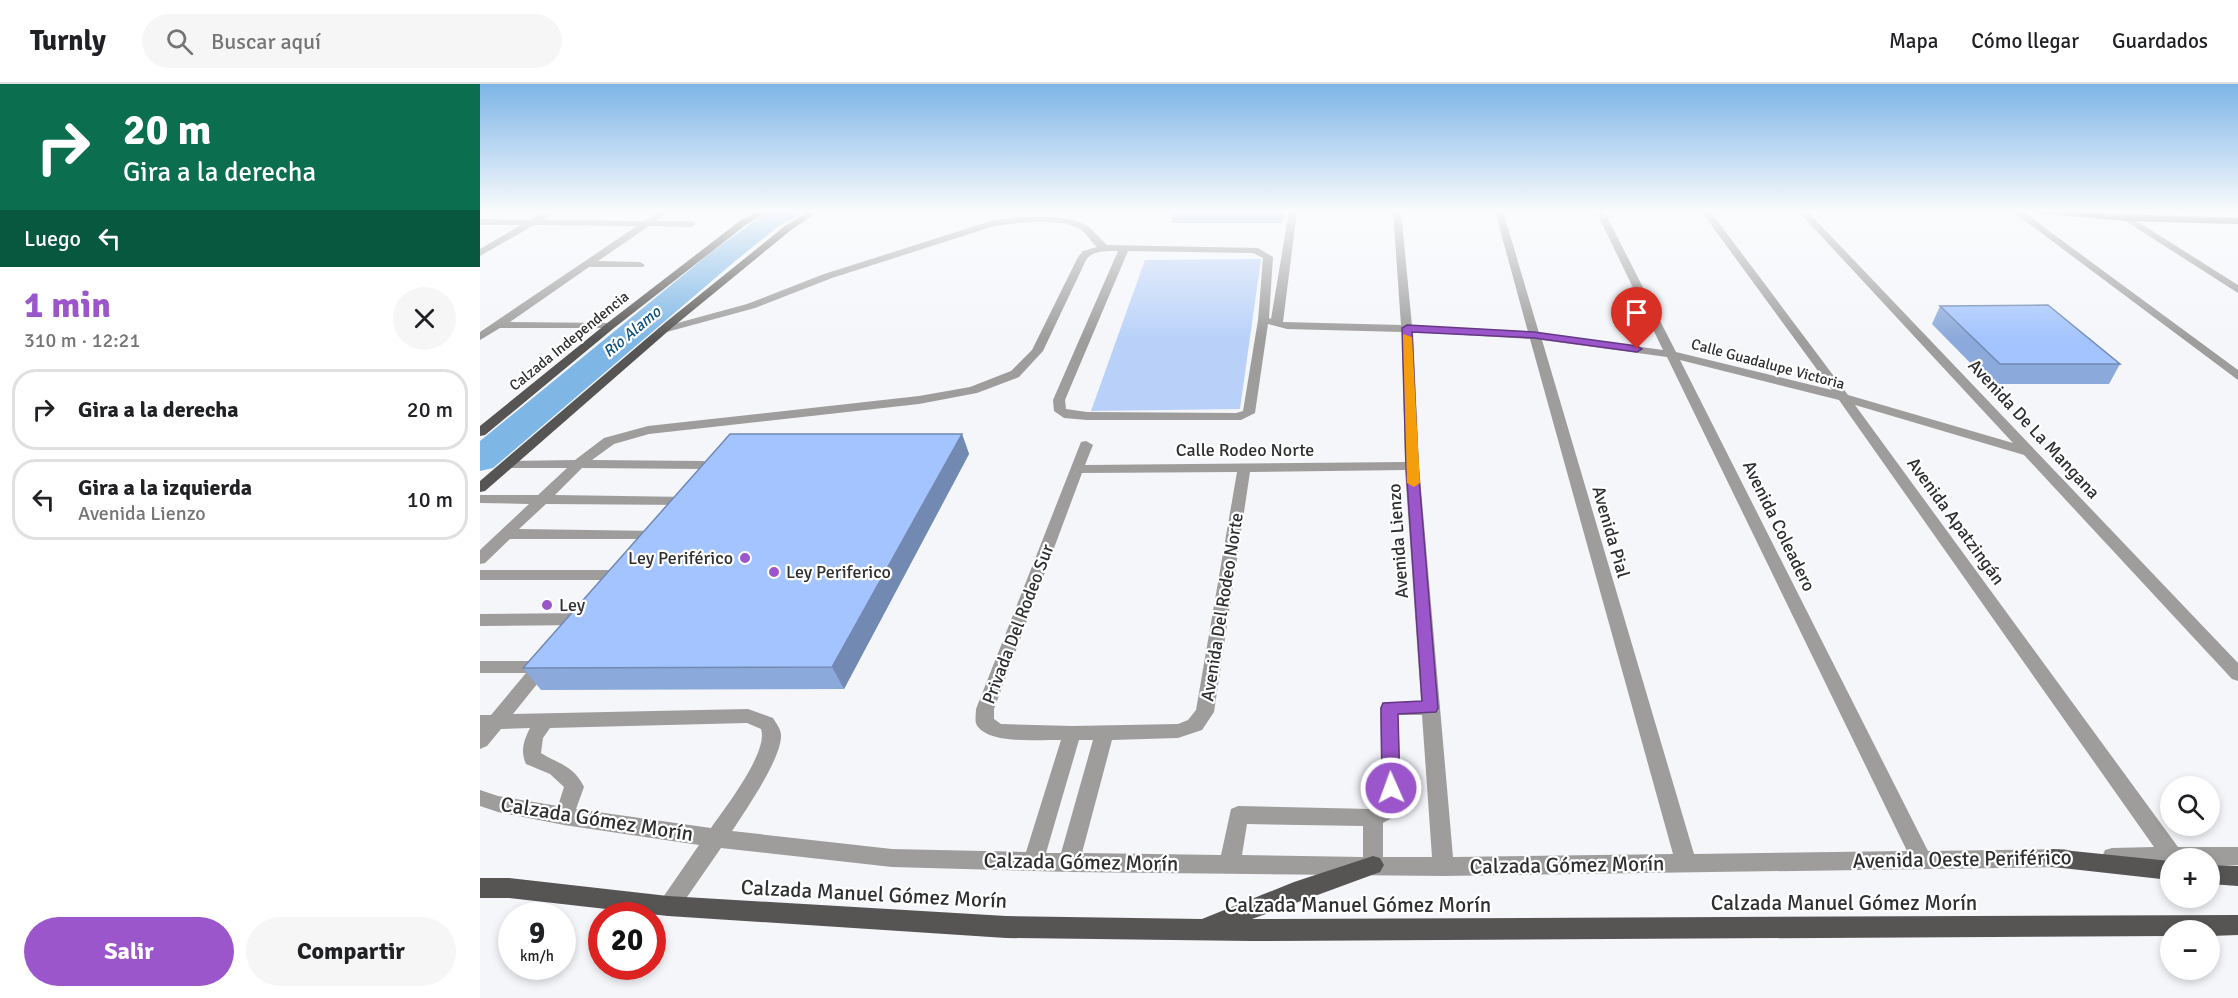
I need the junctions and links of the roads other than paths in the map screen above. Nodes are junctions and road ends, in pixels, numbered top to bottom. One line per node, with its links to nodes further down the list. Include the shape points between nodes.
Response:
1 (602, 254): 16 (street)
2 (703, 254): 22 (main road, Calzada Independencia)
3 (757, 254): 24 (main road)
4 (896, 254): 24 (street, via 752,306)
5 (1085, 254): 34 (street, via 1037,351 1015,374 973,390 920,400 648,430 609,441)
6 (1122, 254): 19 (street, via 1059,400 1060,411 1068,415 1245,415 1252,404)
7 (1264, 254): 19 (street, via 1268,257)
8 (1286, 254): 20 (street, via 1276,320)
9 (1401, 254): 23 (street, Avenida Lienzo)
10 (1511, 254): 25 (street, Avenida Pial)
11 (1622, 254): 27 (street, Avenida Coleadero)
12 (1737, 254): 29 (street, Avenida Apatzingán)
13 (1842, 254): 32 (street, Avenida De La Mangana)
14 (2074, 254): 28 (street)
15 (2182, 254): 18 (street)
16 (586, 264): 17 (street); 21 (street)
17 (640, 265)
18 (2238, 290)
19 (1263, 320): 20 (street, Calle Guadalupe Victoria)
20 (1279, 324): 23 (street, Calle Guadalupe Victoria)
21 (497, 325): 22 (street); 26 (street)
22 (610, 326): 30 (main road, Calzada Independencia)
23 (1407, 328): 25 (street, Calle Guadalupe Victoria); 35 (street, Avenida Lienzo)
24 (663, 330): 33 (main road)
25 (1534, 335): 27 (street, Calle Guadalupe Victoria); 71 (street, Avenida Pial)
26 (480, 337)
27 (1673, 354): 29 (street, Calle Guadalupe Victoria); 68 (street, Avenida Coleadero)
28 (2238, 375)
29 (1845, 399): 32 (street, Calle Guadalupe Victoria); 64 (street, Avenida Apatzingán)
30 (480, 432)
31 (1086, 445): 37 (street, Privada Del Rodeo Sur)
32 (2028, 452): 53 (street, Avenida De La Mangana)
33 (509, 464): 34 (street); 38 (main road)
34 (579, 464): 39 (street, via 713,467); 41 (street)
35 (1412, 466): 36 (street, Calle Rodeo Norte); 54 (street, Avenida Lienzo)
36 (1244, 468): 37 (street, Calle Rodeo Norte); 57 (street, Avenida Del Rodeo Norte, via 1205,712 1196,725 1178,730)
37 (1077, 469): 58 (street, Privada Del Rodeo Sur, via 985,709 985,723 998,731)
38 (480, 488)
39 (696, 492): 41 (street); 42 (street)
40 (480, 499): 41 (street)
41 (541, 500): 43 (street)
42 (666, 527): 43 (street); 44 (street)
43 (506, 534): 45 (street)
44 (644, 552)
45 (480, 559)
46 (480, 575): 47 (street, via 626,571)
47 (606, 593)
48 (480, 620): 49 (street, via 586,615)
49 (569, 635)
50 (555, 651): 52 (street)
51 (480, 667): 52 (street)
52 (542, 667): 56 (street)
53 (2238, 674)
54 (1430, 708): 62 (street, via 1389,708 1392,808); 75 (street, Avenida Lienzo)
55 (545, 721): 56 (street); 61 (street, via 532,738 532,759 570,777 574,787); 63 (street, via 748,716 767,723 773,734 766,758)
56 (487, 722): 59 (street)
57 (1105, 732): 58 (street, Privada Del Rodeo Sur); 70 (street)
58 (1072, 733): 69 (street)
59 (480, 741)
60 (480, 798): 61 (street, Calzada Gómez Morín)
61 (564, 816): 63 (street, Calzada Gómez Morín)
62 (1373, 818): 73 (street, via 1238,815); 74 (street)
63 (715, 838): 69 (street, Calzada Gómez Morín, via 892,858); 81 (street)
64 (2161, 848)
65 (2238, 856): 67 (street)
66 (2053, 858): 68 (street, Avenida Oeste Periférico); 72 (main road)
67 (2220, 858)
68 (1922, 859): 71 (street, Avenida Oeste Periférico)
69 (1033, 862): 70 (street, Calzada Gómez Morín)
70 (1069, 862): 73 (street, Calzada Gómez Morín)
71 (1686, 863): 75 (street, Calzada Gómez Morín)
72 (2160, 863)
73 (1230, 865): 74 (street, Calzada Gómez Morín)
74 (1373, 866): 75 (street, Calzada Gómez Morín); 83 (main road, via 1294,892)
75 (1443, 867)
76 (2220, 875): 77 (main road)
77 (2238, 876)
78 (480, 878): 80 (main road)
79 (480, 888): 80 (main road, Calzada Manuel Gómez Morín)
80 (509, 888): 81 (main road, Calzada Manuel Gómez Morín)
81 (668, 906): 83 (main road, Calzada Manuel Gómez Morín, via 1006,927)
82 (2238, 925): 83 (main road, Calzada Manuel Gómez Morín)
83 (1203, 929)

